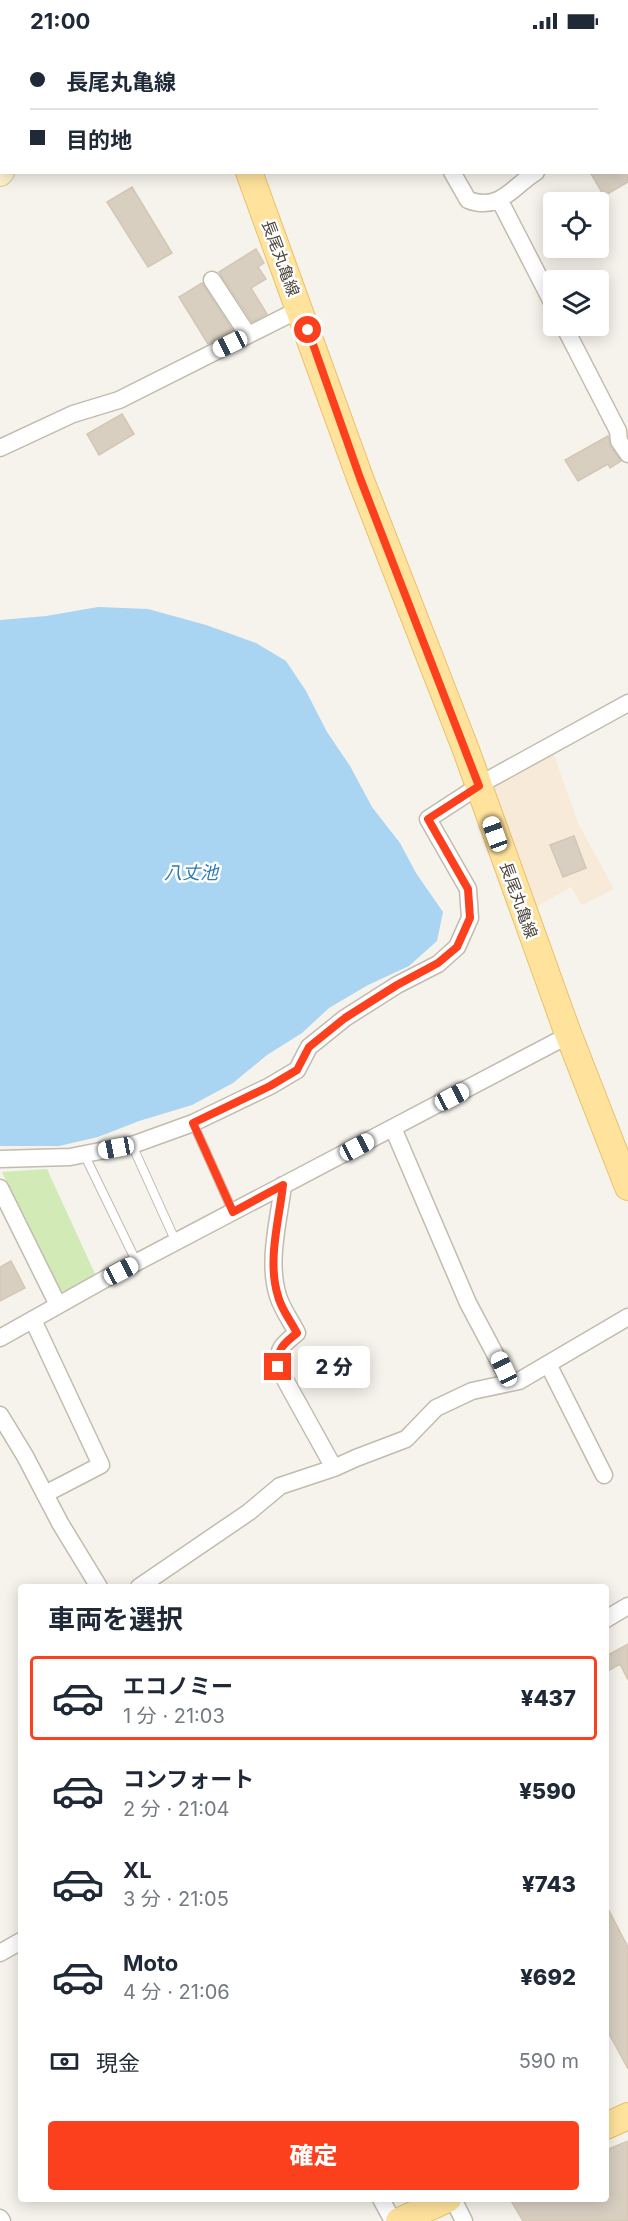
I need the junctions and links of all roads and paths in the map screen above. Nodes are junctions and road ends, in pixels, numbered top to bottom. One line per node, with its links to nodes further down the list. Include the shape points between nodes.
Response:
1 (250, 174): 7 (main road, 長尾丸亀線)
2 (454, 174): 4 (street, via 468,200)
3 (533, 174): 4 (street)
4 (500, 201): 6 (street)
5 (212, 280): 8 (street)
6 (543, 285)
7 (300, 309): 8 (street); 13 (main road, 長尾丸亀線, via 360,478)
8 (248, 335): 10 (street, via 119,400 73,414)
9 (569, 336): 11 (street)
10 (0, 448)
11 (628, 454)
12 (628, 703): 13 (street)
13 (479, 786): 14 (main road, 長尾丸亀線); 15 (street, via 428,819 468,889 470,918 457,947 438,963 345,1018 309,1047 297,1070)
14 (569, 1035): 16 (street); 22 (main road, 長尾丸亀線)
15 (193, 1123): 17 (street); 23 (lane)
16 (393, 1128): 20 (street); 31 (street, via 468,1303)
17 (132, 1145): 18 (street); 24 (lane)
18 (84, 1154): 19 (street); 25 (lane)
19 (0, 1159)
20 (283, 1185): 23 (street); 33 (street, via 274,1275 278,1299 297,1333 282,1345 277,1354 278,1367)
21 (0, 1188): 26 (street)
22 (628, 1188)
23 (233, 1212): 24 (street)
24 (176, 1242): 25 (street)
25 (136, 1263): 26 (street)
26 (58, 1305): 28 (street)
27 (628, 1317): 30 (street)
28 (33, 1320): 29 (street); 35 (street, via 101,1465)
29 (0, 1338)
30 (548, 1364): 31 (street); 34 (street)
31 (510, 1382): 33 (street, via 472,1391 436,1408 406,1439)
32 (0, 1415): 35 (street)
33 (334, 1468): 37 (street, via 280,1486 249,1512)
34 (604, 1474)
35 (45, 1494): 36 (street)
36 (97, 1584)
37 (144, 1584)
38 (628, 1606): 39 (street)
39 (609, 1616)
40 (18, 1943): 41 (street)
41 (0, 1953)
42 (628, 2116): 43 (main road)
43 (609, 2125)
44 (383, 2202): 47 (street)
45 (441, 2202): 48 (main road)
46 (454, 2202): 49 (street)
47 (393, 2221)
48 (399, 2221)
49 (464, 2221)

